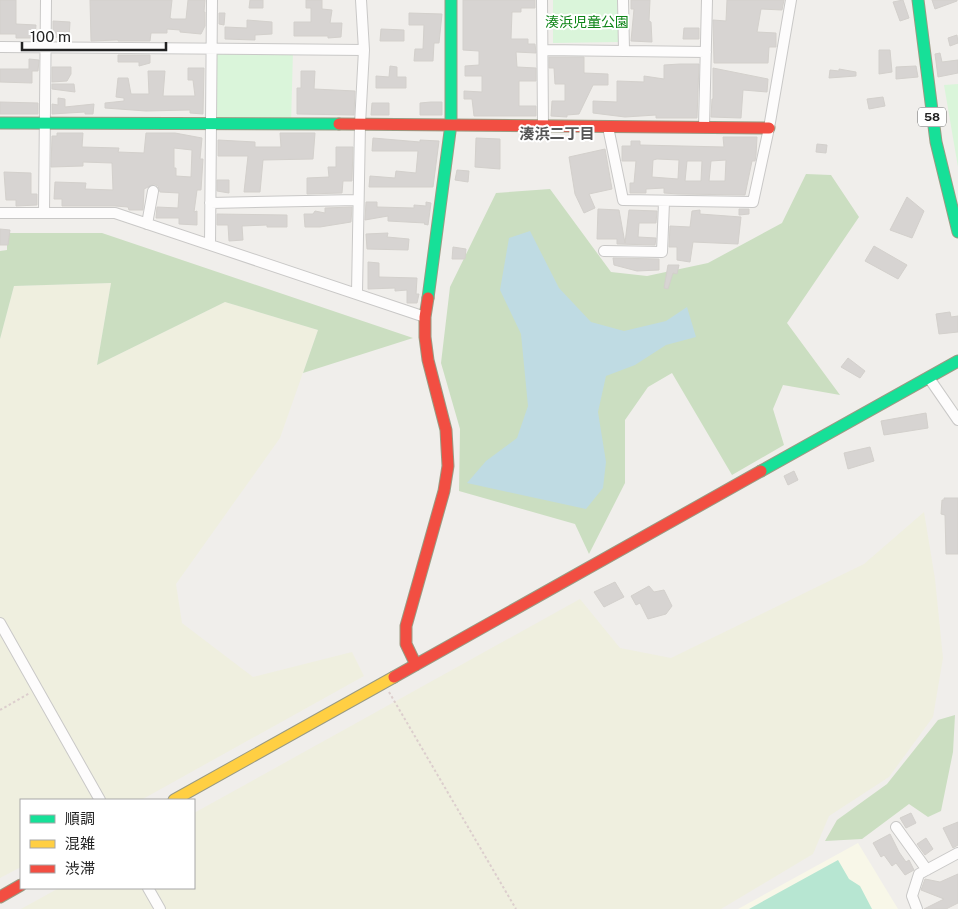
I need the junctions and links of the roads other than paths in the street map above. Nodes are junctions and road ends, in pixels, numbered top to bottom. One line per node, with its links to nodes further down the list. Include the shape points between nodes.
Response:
1 (46, 0): 11 (street)
2 (212, 0): 12 (street)
3 (361, 0): 13 (street)
4 (451, 0): 21 (street)
5 (542, 0): 14 (street)
6 (623, 0): 15 (street)
7 (707, 0): 16 (street)
8 (791, 0): 25 (street)
9 (918, 0): 33 (street, 58, via 936,142)
10 (0, 47): 11 (street)
11 (46, 48): 12 (street); 18 (street)
12 (212, 49): 13 (street); 19 (street)
13 (364, 50): 20 (street)
14 (544, 50): 15 (street); 22 (street)
15 (624, 50): 16 (street)
16 (706, 52): 24 (street)
17 (0, 122): 18 (street)
18 (45, 123): 19 (street); 31 (street)
19 (211, 124): 20 (street); 29 (street)
20 (360, 124): 21 (street); 27 (street)
21 (451, 124): 22 (street); 37 (street)
22 (543, 126): 23 (street)
23 (608, 127): 24 (street); 28 (street, via 623,200)
24 (704, 127): 25 (street)
25 (769, 128): 28 (street, via 753,202)
26 (153, 191): 32 (street)
27 (358, 200): 29 (street); 36 (street)
28 (664, 202): 35 (street, via 662,252)
29 (210, 203): 34 (street)
30 (0, 213): 31 (street)
31 (44, 213): 32 (street, via 115,213)
32 (147, 224): 34 (street)
33 (958, 232)
34 (210, 245): 36 (street)
35 (604, 251)
36 (357, 293): 37 (street)
37 (425, 317): 42 (street, via 428,360 446,430 448,466 406,626 406,644)
38 (958, 361): 39 (street)
39 (929, 378): 40 (street); 42 (street)
40 (958, 420)
41 (0, 623): 43 (street)
42 (416, 665): 44 (street)
43 (99, 799)
44 (176, 799)
45 (896, 827): 47 (street)
46 (958, 853): 47 (street)
47 (927, 870): 52 (street, via 919,874 914,885 912,896)
48 (20, 886): 50 (street)
49 (149, 889): 51 (street)
50 (0, 896)
51 (160, 909)
52 (917, 909)

